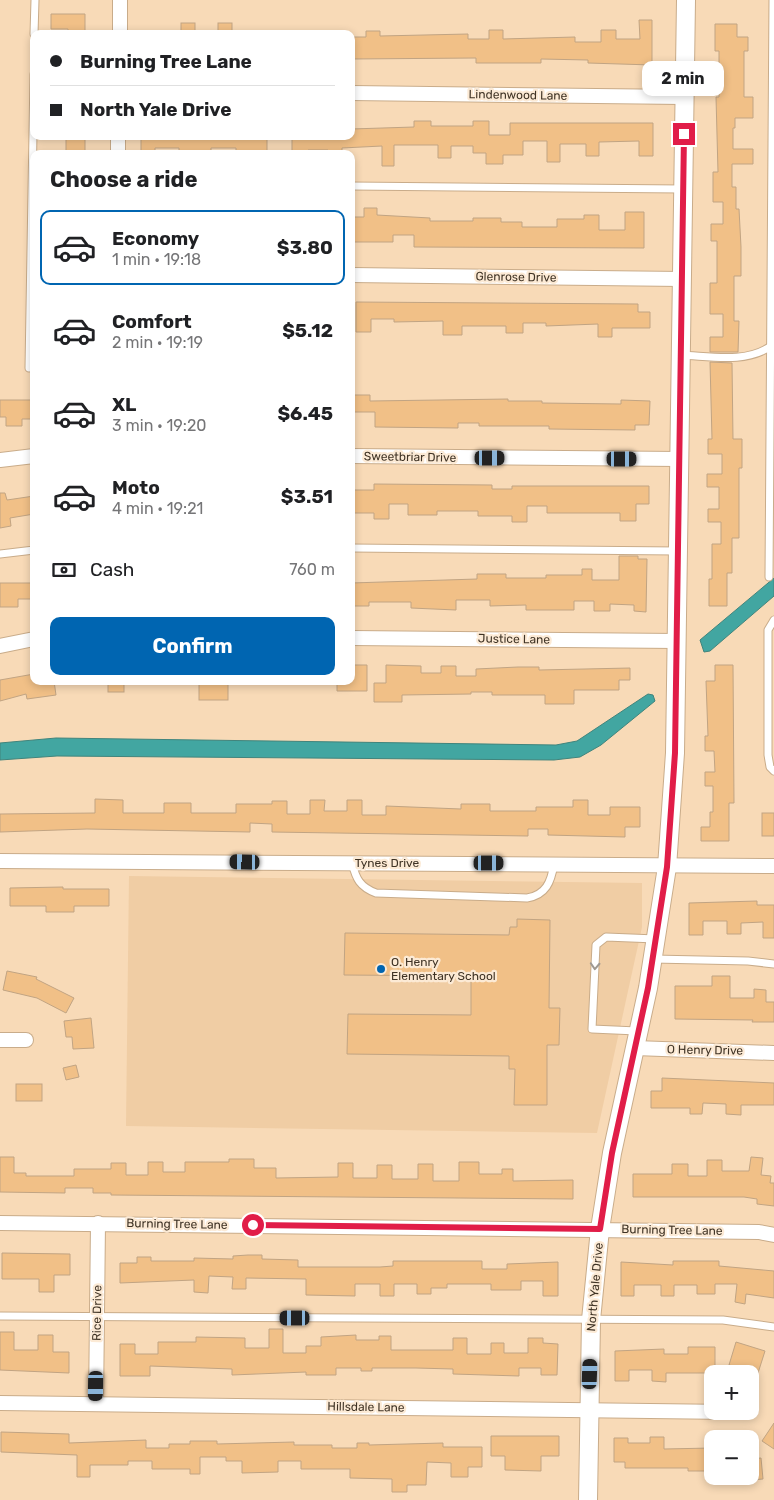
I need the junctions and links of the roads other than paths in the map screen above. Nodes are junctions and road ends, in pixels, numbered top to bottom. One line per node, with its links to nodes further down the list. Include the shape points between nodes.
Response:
1 (35, 0): 5 (lane)
2 (120, 0): 6 (street)
3 (686, 0): 8 (street, North Yale Drive)
4 (773, 0): 14 (lane)
5 (34, 30)
6 (120, 30)
7 (355, 93): 8 (street, Lindenwood Lane)
8 (684, 97): 10 (street, North Yale Drive)
9 (355, 186): 10 (lane)
10 (683, 189): 12 (street, North Yale Drive)
11 (355, 275): 12 (street, Glenrose Drive)
12 (682, 279): 15 (street, North Yale Drive)
13 (30, 309): 16 (lane)
14 (770, 346): 15 (lane, via 758,355 738,357); 25 (lane)
15 (680, 355): 19 (street, North Yale Drive)
16 (29, 368)
17 (30, 456): 20 (street)
18 (355, 456): 19 (street, Sweetbriar Drive)
19 (679, 459): 23 (street, North Yale Drive)
20 (0, 460)
21 (355, 548): 23 (lane)
22 (30, 550): 24 (lane)
23 (678, 551): 29 (street, North Yale Drive)
24 (0, 554)
25 (769, 577)
26 (774, 620): 31 (lane, via 768,630 768,755)
27 (355, 638): 29 (street, Justice Lane)
28 (30, 640): 30 (street)
29 (677, 641): 36 (street, North Yale Drive, via 675,753)
30 (0, 646)
31 (774, 771)
32 (0, 861): 33 (street, Tynes Drive)
33 (352, 863): 34 (street, Tynes Drive); 34 (lane, via 358,882 376,893 527,898 545,891 552,878)
34 (554, 864): 36 (street, Tynes Drive)
35 (774, 866): 36 (street, Tynes Drive)
36 (667, 867): 37 (street, North Yale Drive)
37 (656, 939): 38 (street, North Yale Drive); 40 (lane, one-way to 40, via 606,937 596,946 592,1029)
38 (653, 959): 39 (lane); 40 (street, North Yale Drive)
39 (774, 964)
40 (639, 1031): 43 (street, North Yale Drive)
41 (0, 1040): 42 (street)
42 (26, 1040)
43 (635, 1048): 44 (street, O Henry Drive); 47 (street, North Yale Drive, via 612,1153)
44 (774, 1053)
45 (0, 1223): 46 (street, Burning Tree Lane)
46 (98, 1223): 47 (street, Burning Tree Lane); 50 (street, Rice Drive)
47 (600, 1229): 48 (street, Burning Tree Lane); 51 (street, North Yale Drive)
48 (774, 1235)
49 (0, 1316): 50 (lane)
50 (97, 1317): 51 (lane); 54 (street, Rice Drive)
51 (591, 1320): 52 (lane, via 724,1320); 55 (street, North Yale Drive)
52 (774, 1327)
53 (0, 1403): 54 (street, Hillsdale Lane)
54 (96, 1404): 55 (street, Hillsdale Lane)
55 (589, 1410): 56 (street, Hillsdale Lane); 57 (street, North Yale Drive)
56 (704, 1412)
57 (588, 1500)

